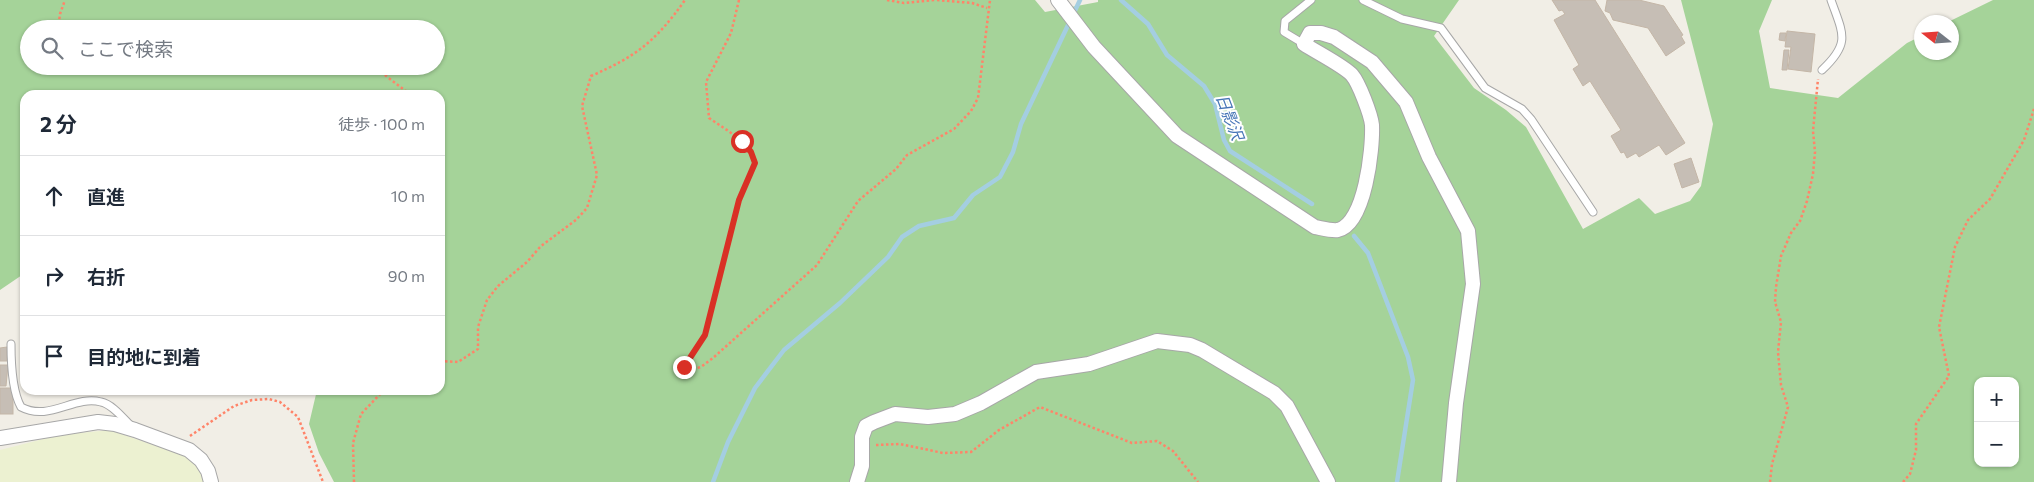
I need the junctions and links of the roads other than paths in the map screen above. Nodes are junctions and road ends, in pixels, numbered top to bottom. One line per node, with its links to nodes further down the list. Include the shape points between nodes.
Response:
1 (1058, 0): 5 (street, via 1084,34 1178,136 1315,227 1338,230 1353,220 1366,184 1372,124 1353,75)
2 (1311, 0): 5 (lane, via 1285,21 1284,32)
3 (1363, 0): 7 (lane, via 1402,19 1441,28 1485,88 1522,109 1531,119)
4 (1831, 0): 6 (lane, via 1841,27 1842,44 1838,55)
5 (1304, 44): 14 (street, via 1310,33 1321,33 1334,37 1372,62 1406,102 1468,231 1473,284 1456,402)
6 (1822, 70)
7 (1593, 212)
8 (11, 344): 9 (lane, via 11,372 21,407 37,412 89,401 101,402)
9 (135, 430): 10 (street, via 98,422); 11 (street, via 189,450 201,460)
10 (1, 436)
11 (211, 482)
12 (857, 482): 13 (street, via 866,426 874,422 894,414 928,417 955,414 1036,372 1089,364 1157,340 1202,350 1274,393 1287,406)
13 (1328, 482)
14 (1449, 482)

